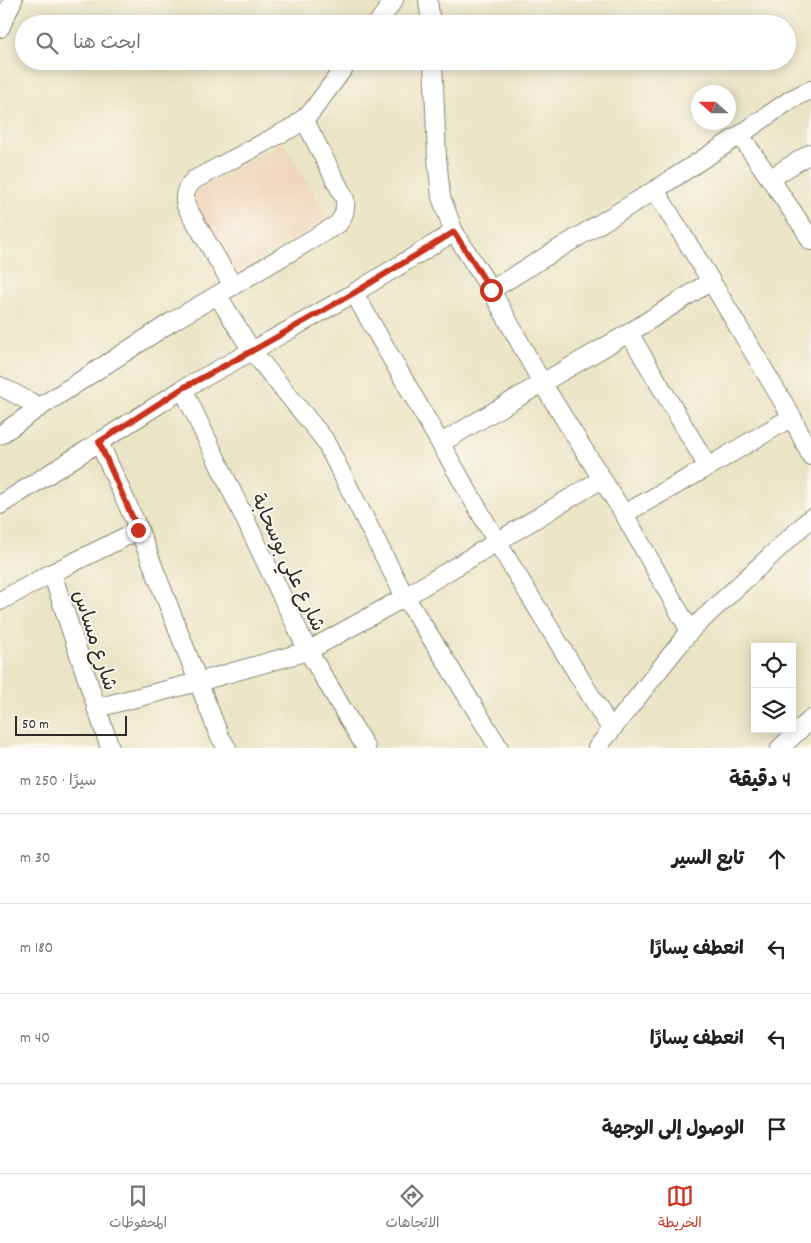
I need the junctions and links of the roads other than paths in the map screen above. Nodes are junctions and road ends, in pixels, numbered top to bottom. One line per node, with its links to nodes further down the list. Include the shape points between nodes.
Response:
1 (13, 0): 6 (street)
2 (394, 0): 4 (street)
3 (428, 0): 5 (street)
4 (383, 15)
5 (430, 15)
6 (0, 28)
7 (342, 70): 10 (street)
8 (433, 70): 16 (street, via 441,197)
9 (811, 90): 11 (street, via 790,100)
10 (304, 119): 19 (street, via 345,199 345,213 338,224); 19 (street, via 194,180 186,189 186,206)
11 (740, 135): 13 (street); 14 (street)
12 (811, 153): 13 (street)
13 (771, 178): 15 (street)
14 (655, 190): 17 (street); 18 (street)
15 (808, 230)
16 (454, 232): 18 (street); 20 (street)
17 (711, 281): 21 (street); 27 (street)
18 (491, 290): 23 (street)
19 (225, 291): 22 (street); 26 (street)
20 (354, 293): 22 (street); 30 (street)
21 (629, 333): 23 (street); 32 (street)
22 (252, 351): 25 (street); 40 (street, via 324,439)
23 (542, 383): 30 (street); 33 (street)
24 (0, 386): 26 (street)
25 (183, 388): 29 (street); 43 (street, شارع علي بوسحابة)
26 (40, 407): 28 (street)
27 (792, 416): 31 (street); 32 (street)
28 (0, 435)
29 (99, 442): 34 (street); 37 (street)
30 (441, 443): 38 (street)
31 (811, 456)
32 (708, 467): 35 (street)
33 (602, 479): 35 (street); 38 (street)
34 (0, 505)
35 (624, 514): 42 (street)
36 (811, 518): 42 (street)
37 (138, 530): 39 (street); 44 (street)
38 (497, 542): 40 (street); 47 (street)
39 (52, 573): 41 (street); 45 (street, شارع مساس)
40 (405, 597): 43 (street); 51 (street)
41 (0, 601)
42 (690, 631): 47 (street)
43 (308, 651): 44 (street); 50 (street, شارع علي بوسحابة)
44 (198, 682): 45 (street); 49 (street)
45 (96, 708): 48 (street, شارع مساس)
46 (811, 719): 53 (street)
47 (610, 729): 52 (street)
48 (110, 748)
49 (226, 748)
50 (366, 748)
51 (499, 748)
52 (597, 748)
53 (780, 748)

